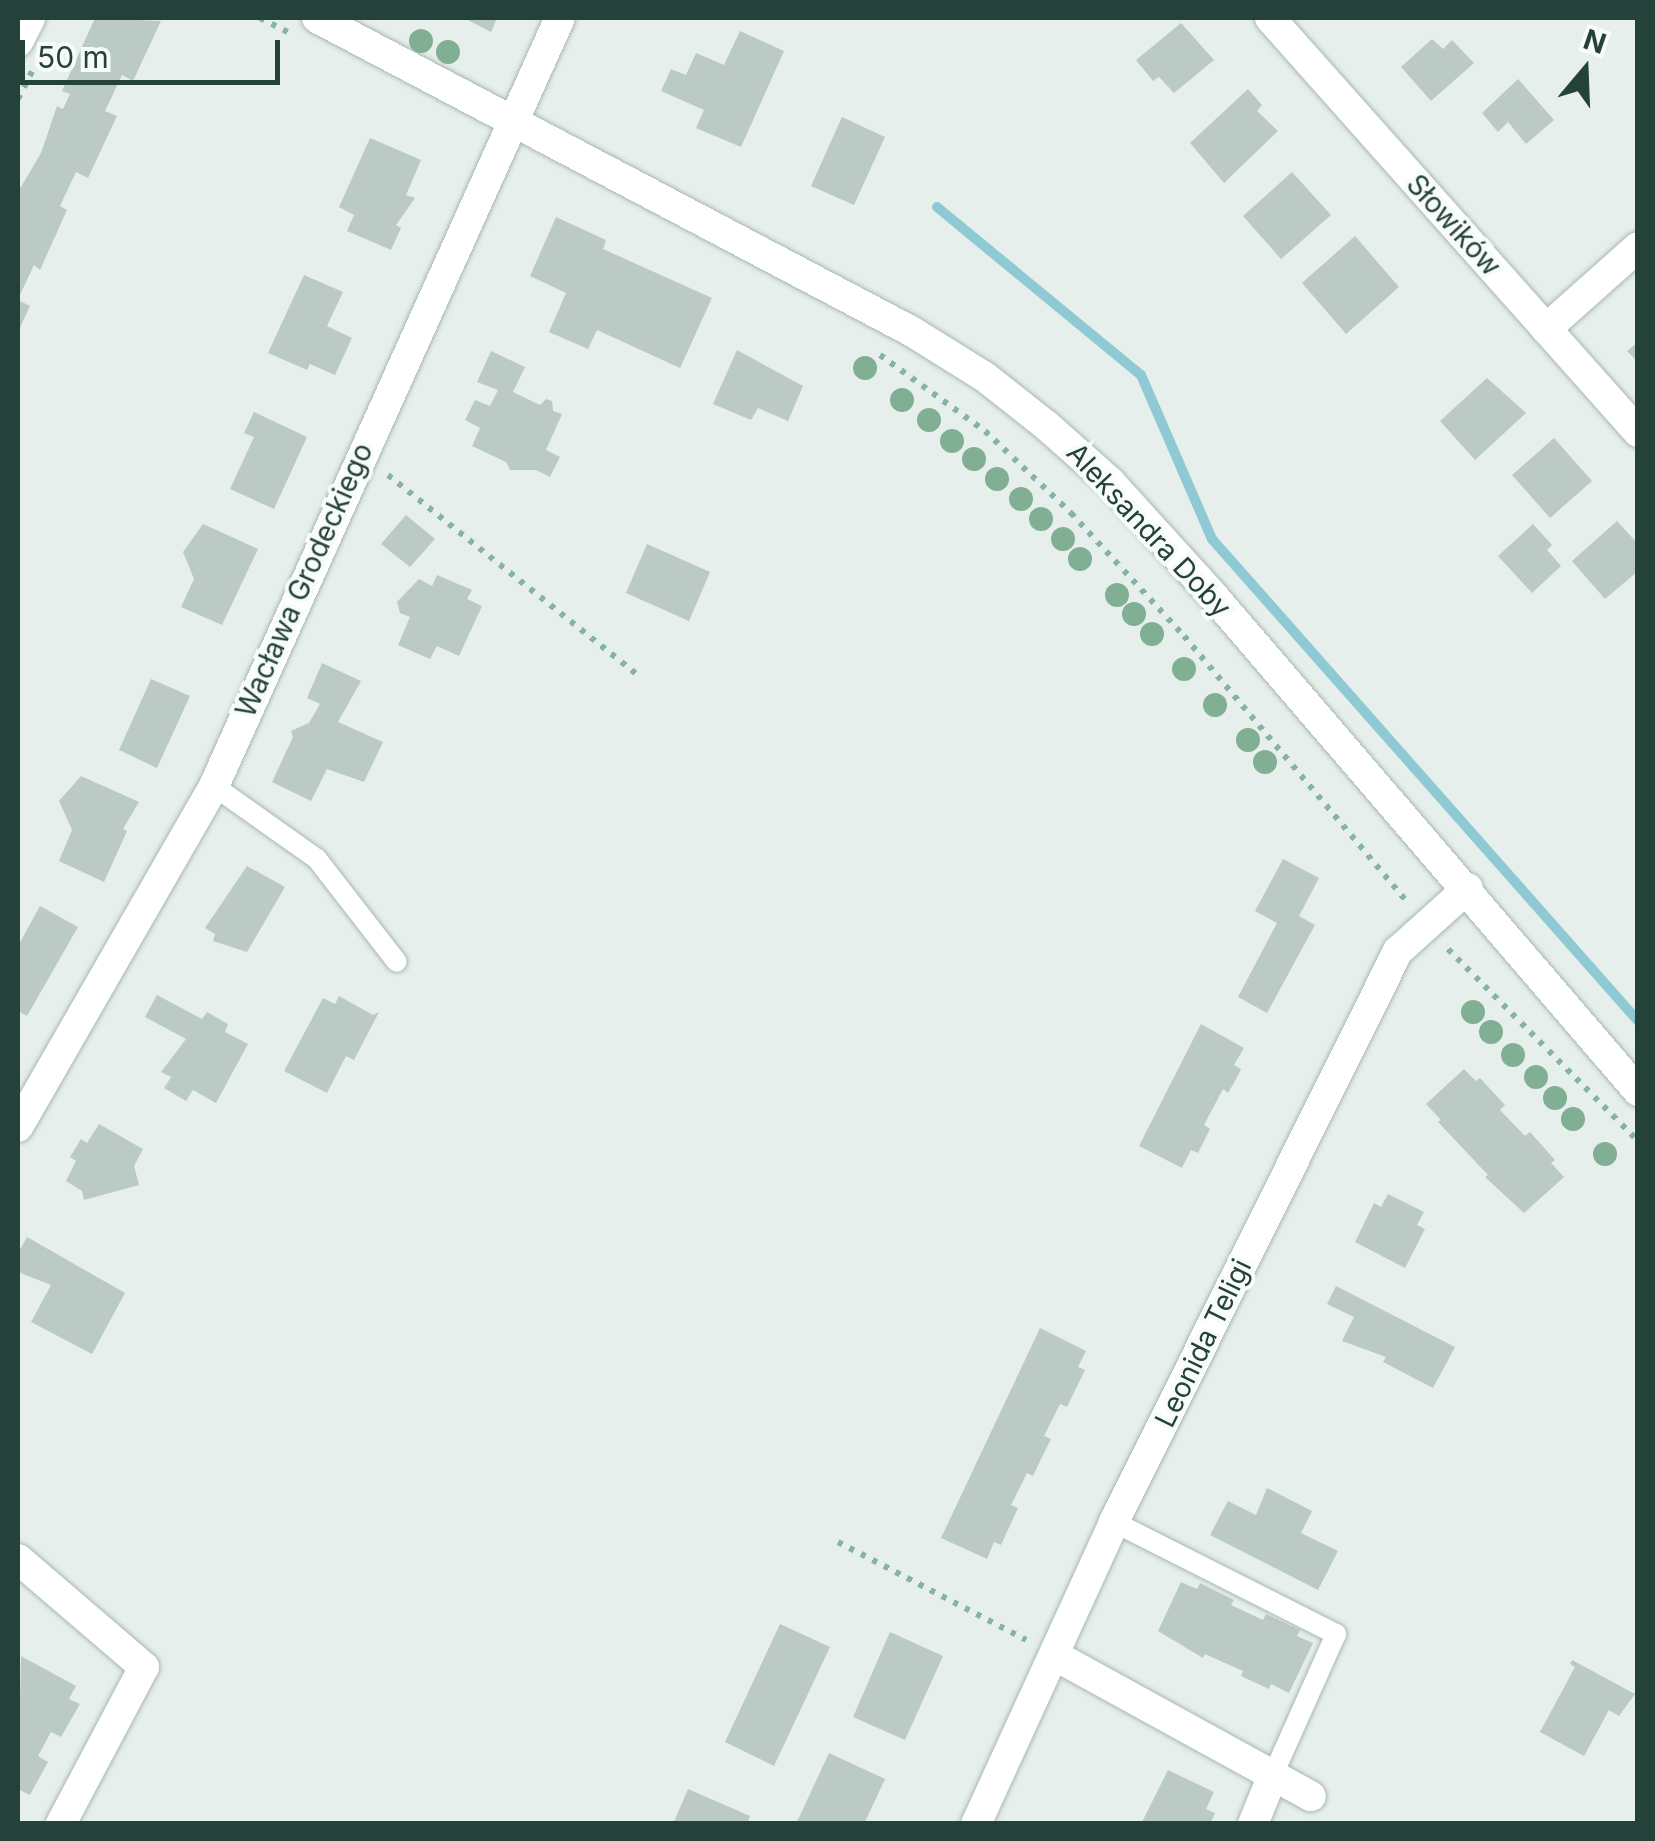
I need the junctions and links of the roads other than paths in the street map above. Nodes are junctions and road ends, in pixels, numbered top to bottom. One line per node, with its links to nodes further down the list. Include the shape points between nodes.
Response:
1 (30, 18): 5 (street)
2 (560, 18): 6 (street, Wacława Grodeckiego)
3 (1270, 18): 8 (street, Słowików)
4 (306, 26): 6 (street, Aleksandra Doby)
5 (18, 42)
6 (510, 122): 10 (street, Wacława Grodeckiego); 11 (street, Aleksandra Doby, via 912,331 1048,426 1110,482)
7 (1638, 247): 8 (street)
8 (1546, 329): 9 (street, Słowików)
9 (1638, 432)
10 (214, 786): 12 (lane, via 317,859); 14 (street, Wacława Grodeckiego)
11 (1468, 888): 13 (street, Aleksandra Doby); 15 (street, Leonida Teligi, via 1398,951)
12 (397, 962)
13 (1638, 1091)
14 (18, 1127)
15 (1114, 1522): 17 (street, Leonida Teligi); 18 (lane, via 1336,1634)
16 (18, 1559): 20 (street, via 144,1668)
17 (1054, 1655): 18 (street); 21 (street, Leonida Teligi)
18 (1273, 1774): 19 (street); 22 (street)
19 (1311, 1796)
20 (61, 1824)
21 (976, 1824)
22 (1252, 1824)

